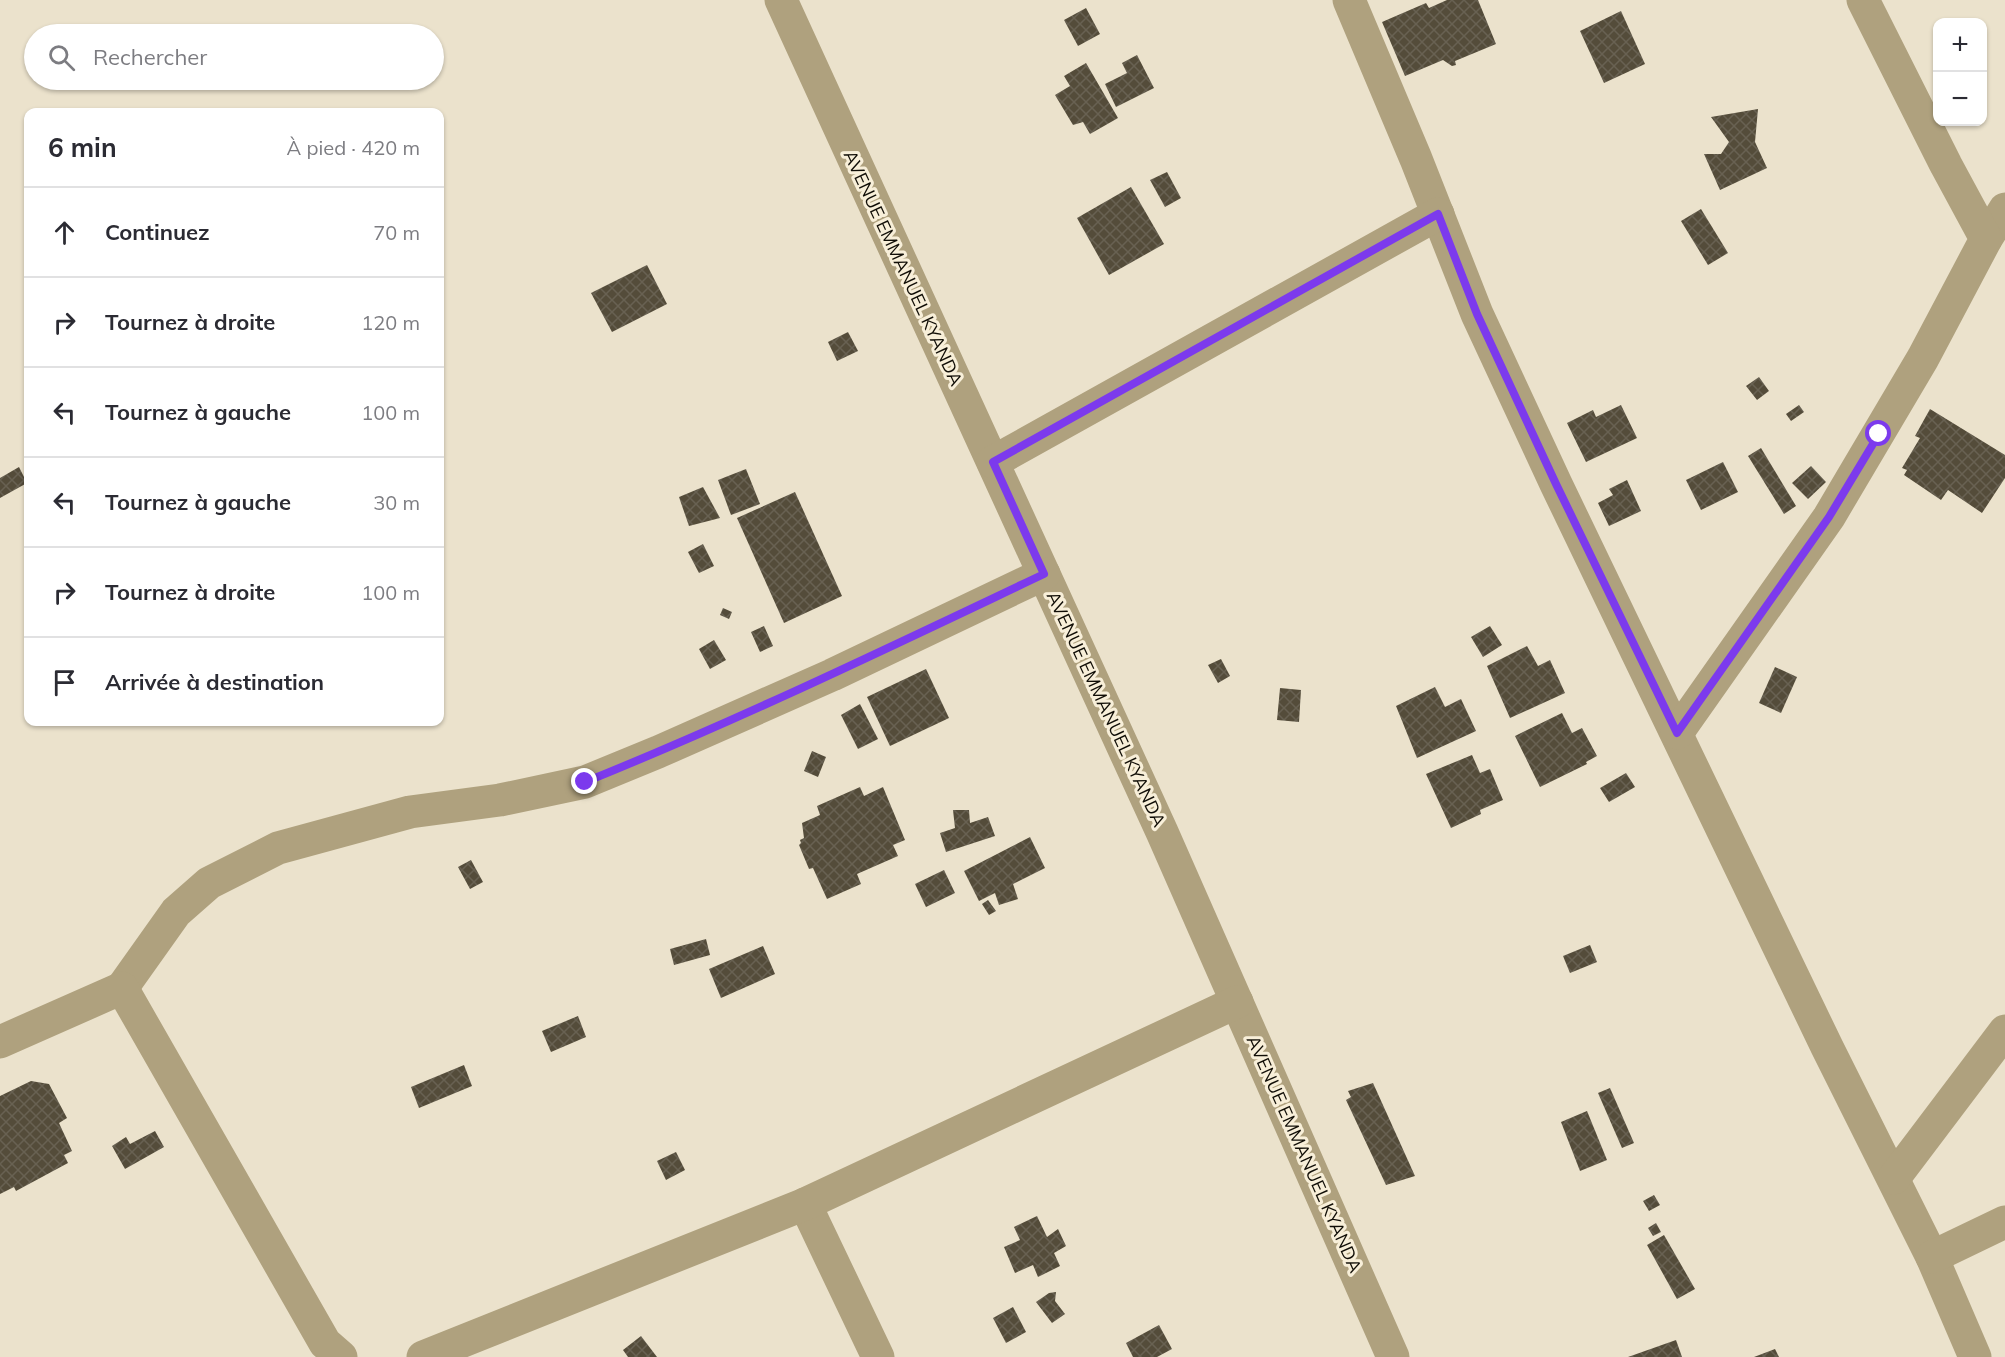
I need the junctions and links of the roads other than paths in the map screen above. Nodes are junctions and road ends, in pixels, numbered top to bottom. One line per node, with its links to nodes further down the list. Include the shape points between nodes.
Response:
1 (781, 0): 7 (street, AVENUE EMMANUEL KYANDA)
2 (1349, 0): 5 (street)
3 (1863, 0): 6 (street)
4 (2005, 209): 6 (street)
5 (1438, 214): 7 (street); 9 (street, via 1477,314)
6 (1986, 239): 9 (street, via 1923,358 1829,517)
7 (993, 462): 8 (street, AVENUE EMMANUEL KYANDA)
8 (1044, 574): 10 (street, via 832,675 585,782 500,800 410,812 278,848 209,883 176,912); 11 (street, AVENUE EMMANUEL KYANDA)
9 (1677, 733): 14 (street)
10 (122, 988): 13 (street); 18 (street, via 325,1344)
11 (1237, 1002): 15 (street); 21 (street, AVENUE EMMANUEL KYANDA)
12 (2005, 1031): 14 (street)
13 (0, 1042)
14 (1894, 1178): 17 (street)
15 (806, 1204): 19 (street); 20 (street)
16 (2005, 1222): 17 (street)
17 (1932, 1257): 22 (street)
18 (341, 1357)
19 (423, 1357)
20 (878, 1357)
21 (1394, 1357)
22 (1975, 1357)

